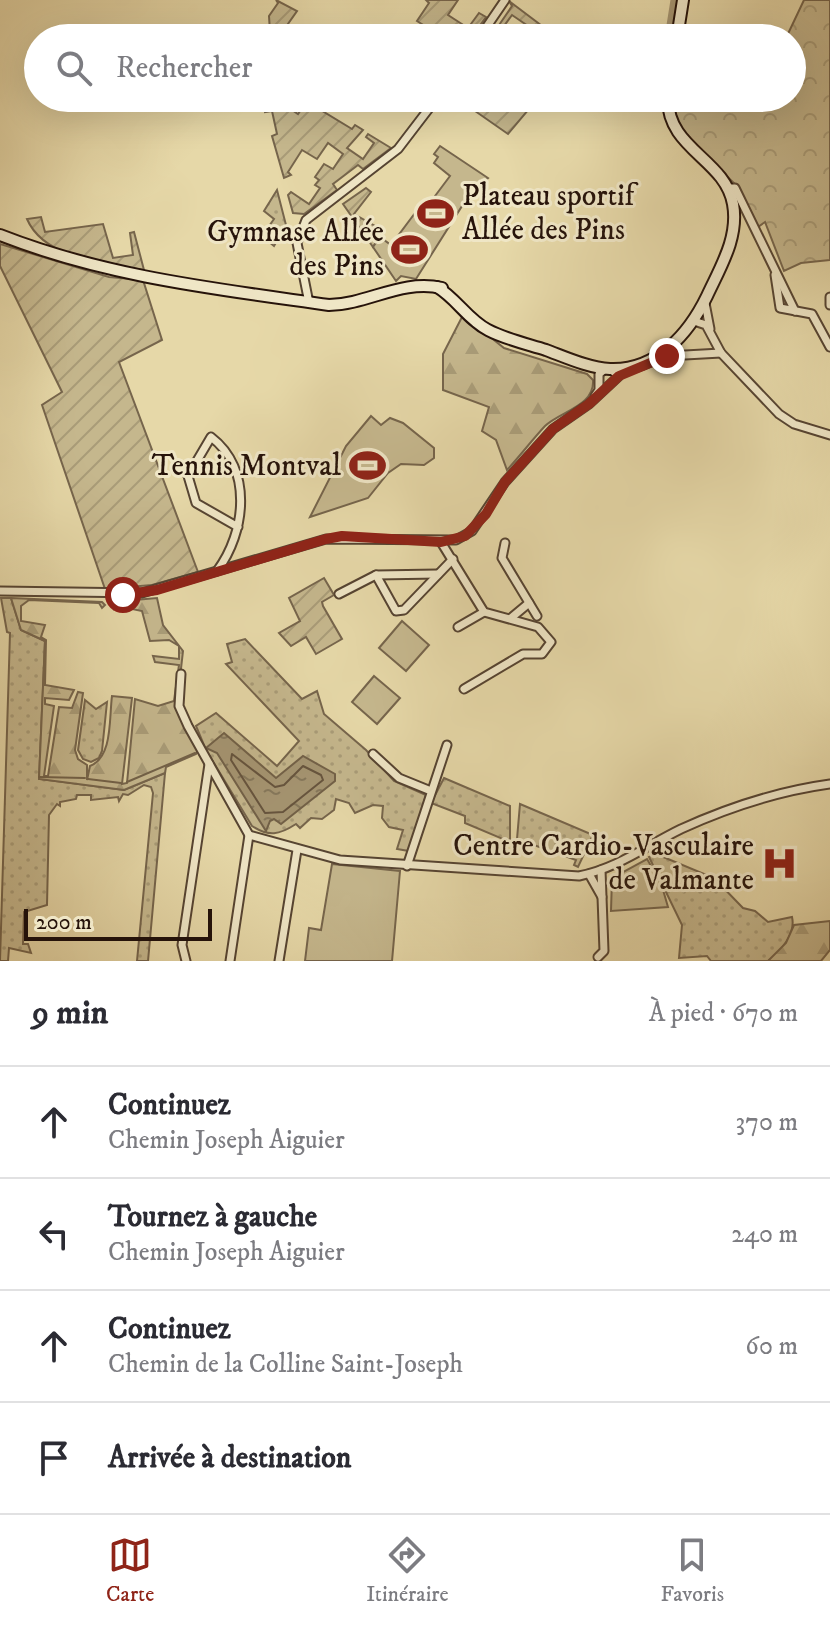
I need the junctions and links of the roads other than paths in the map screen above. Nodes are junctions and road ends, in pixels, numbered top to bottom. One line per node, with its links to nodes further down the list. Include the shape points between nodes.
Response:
1 (505, 0): 3 (street)
2 (683, 0): 4 (street)
3 (489, 24)
4 (679, 24)
5 (426, 112): 12 (street, via 398,149 306,220 297,243)
6 (669, 112): 7 (street, via 679,137)
7 (727, 188): 9 (street, via 735,188); 11 (street, via 735,228)
8 (0, 235): 12 (street, via 86,265 173,284)
9 (774, 269): 14 (street); 14 (street, via 777,304)
10 (830, 297): 13 (street)
11 (706, 299): 15 (street); 16 (street)
12 (309, 303): 20 (street, via 343,305 406,285 437,287 459,296 507,337)
13 (830, 305)
14 (795, 311): 17 (street, via 812,314)
15 (696, 321): 16 (street); 18 (street)
16 (712, 335): 19 (street)
17 (830, 347)
18 (680, 348): 19 (street); 20 (street); 20 (street)
19 (721, 353): 22 (street, via 779,414)
20 (608, 372): 21 (street); 21 (street)
21 (589, 404): 24 (street, via 552,431 505,482 472,531)
22 (830, 435)
23 (238, 527): 23 (street, via 239,479 223,446 211,437 188,476 196,503); 27 (street)
24 (441, 542): 26 (street); 27 (street, via 342,536)
25 (505, 543): 32 (street, via 502,558)
26 (453, 559): 28 (street); 33 (street)
27 (215, 573): 30 (street, via 123,595)
28 (438, 574): 29 (street); 29 (street, via 404,610 396,611)
29 (376, 575): 31 (street)
30 (0, 591)
31 (339, 594)
32 (529, 603): 34 (street); 35 (street)
33 (484, 612): 35 (street); 36 (street)
34 (537, 616)
35 (511, 618): 38 (street, via 544,630 550,648 542,654 523,654)
36 (457, 627)
37 (181, 674): 41 (street, via 179,706)
38 (464, 689)
39 (447, 745): 43 (street)
40 (373, 754): 43 (street, via 399,778)
41 (209, 764): 44 (street); 51 (street, via 182,945)
42 (830, 784): 47 (street, via 715,815)
43 (431, 791): 46 (street)
44 (249, 835): 45 (street); 52 (street)
45 (297, 850): 46 (street); 53 (street)
46 (407, 866): 48 (street, via 528,876)
47 (601, 870): 48 (street); 49 (street)
48 (589, 874): 49 (street)
49 (602, 897): 50 (street, via 604,951)
50 (598, 957)
51 (186, 961)
52 (230, 961)
53 (279, 961)

